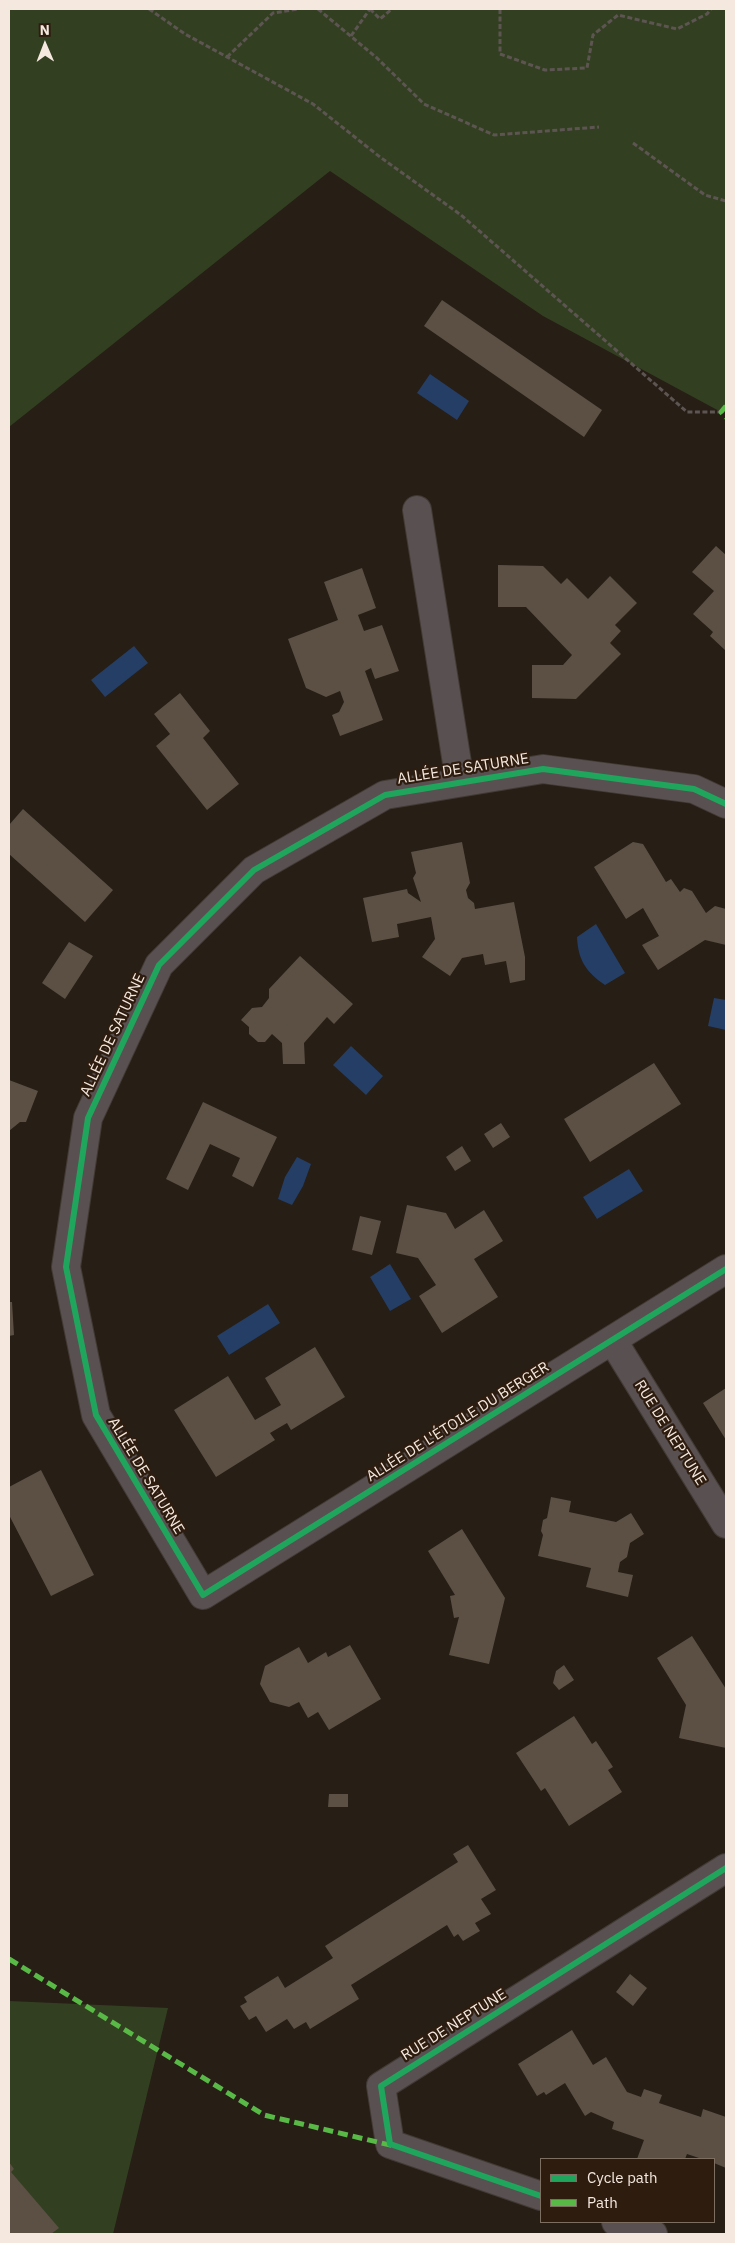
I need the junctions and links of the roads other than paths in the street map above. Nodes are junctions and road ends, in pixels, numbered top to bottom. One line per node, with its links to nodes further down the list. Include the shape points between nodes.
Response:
1 (417, 510): 2 (street, ALLÉE DE SATURNE)
2 (460, 782): 3 (street, ALLÉE DE SATURNE, via 543,769 694,790); 7 (street, ALLÉE DE SATURNE, via 385,795 254,870 160,965 88,1118 66,1267 96,1415)
3 (726, 804)
4 (726, 1269): 5 (street, ALLÉE DE L'ÉTOILE DU BERGER)
5 (613, 1341): 6 (street, RUE DE NEPTUNE); 7 (street, ALLÉE DE L'ÉTOILE DU BERGER)
6 (726, 1524)
7 (203, 1595)
8 (726, 1868): 9 (street, RUE DE NEPTUNE, via 381,2086 390,2144)
9 (540, 2196)
10 (619, 2223): 11 (street)
11 (653, 2234)

